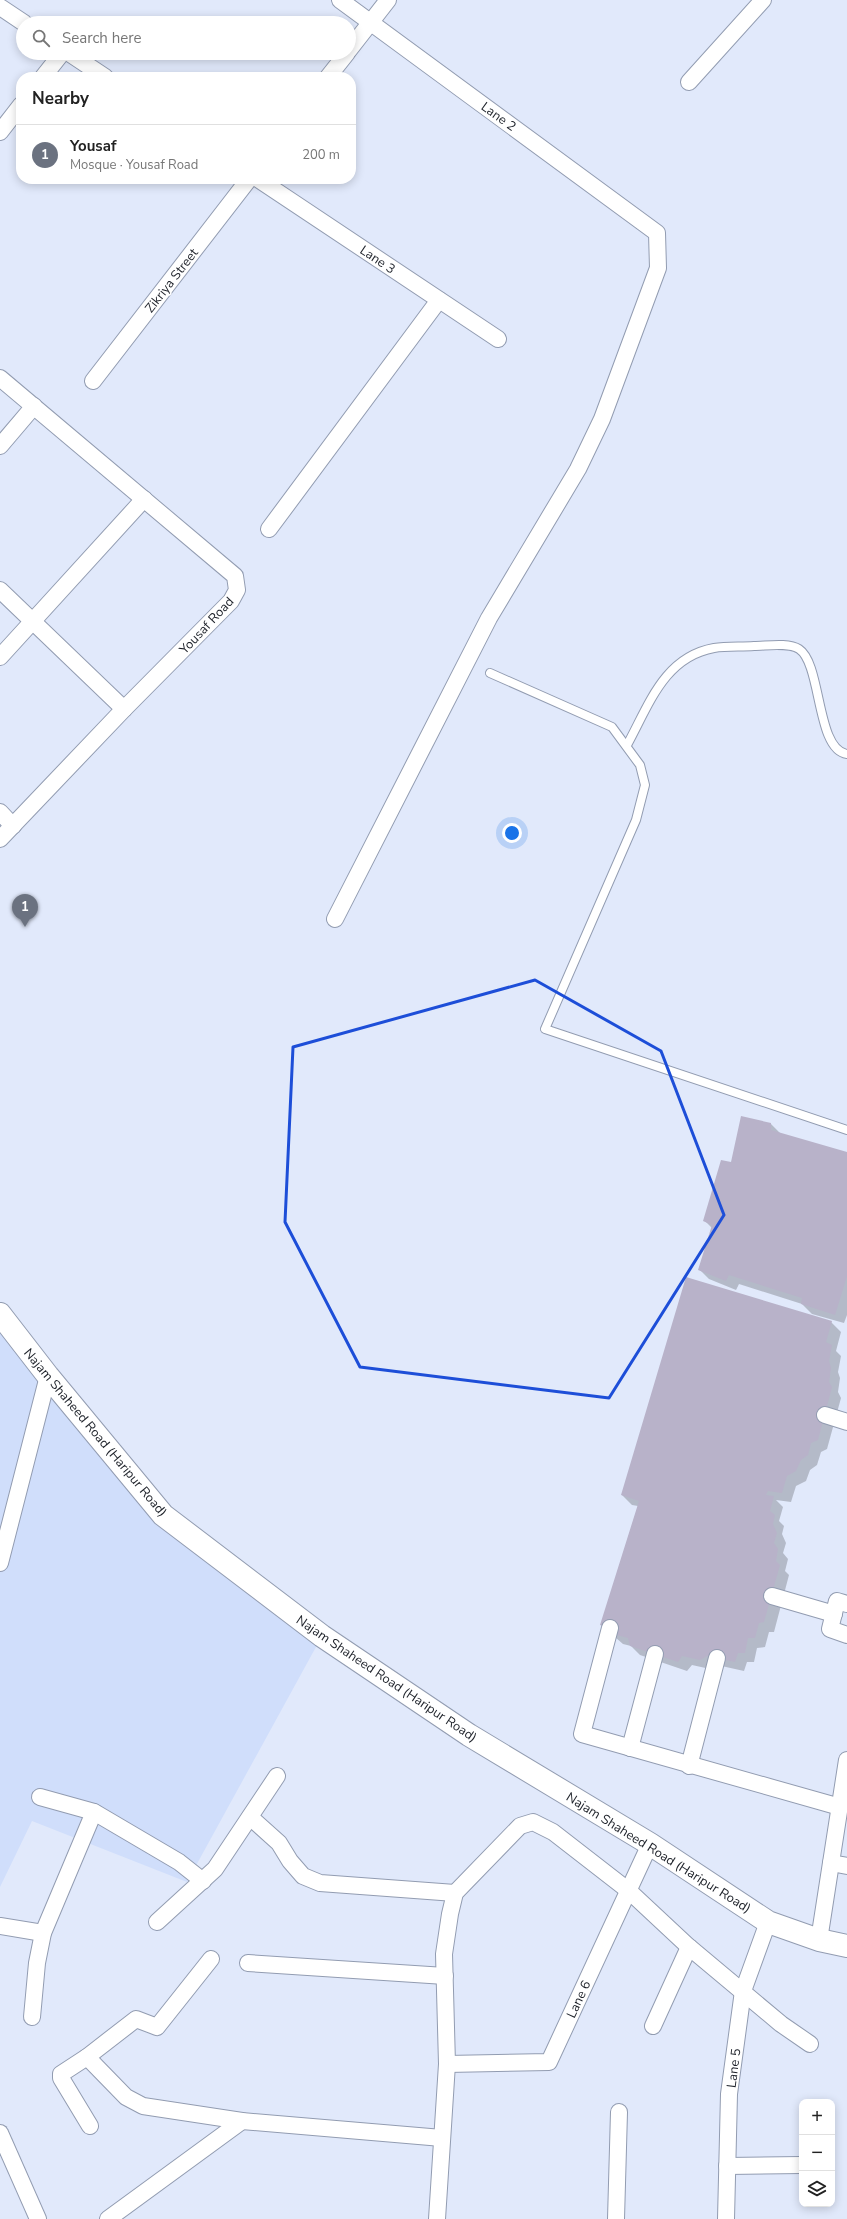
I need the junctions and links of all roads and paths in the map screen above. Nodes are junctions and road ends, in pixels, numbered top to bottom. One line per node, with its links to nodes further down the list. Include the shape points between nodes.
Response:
1 (340, 0): 6 (street, Lane 2)
2 (388, 0): 6 (street)
3 (763, 0): 14 (street)
4 (0, 7): 5 (street)
5 (16, 18)
6 (371, 22): 7 (street); 37 (street, Lane 2, via 657,233 658,268 602,419 578,469 489,618)
7 (356, 41)
8 (56, 60): 11 (street)
9 (80, 60): 12 (street)
10 (341, 60): 13 (street)
11 (47, 72)
12 (98, 72)
13 (332, 72)
14 (689, 82)
15 (16, 111): 16 (street)
16 (0, 132)
17 (245, 184): 22 (street, Zikriya Street)
18 (265, 184): 19 (street, Lane 3)
19 (439, 300): 20 (street, Lane 3); 26 (street)
20 (498, 339)
21 (0, 378): 23 (street, Yousaf Road)
22 (93, 381)
23 (34, 406): 24 (street); 25 (street, Yousaf Road)
24 (0, 446)
25 (144, 499): 28 (street); 31 (street, Yousaf Road, via 235,576 237,590 231,601)
26 (269, 528)
27 (0, 590): 28 (street)
28 (33, 621): 29 (street); 31 (street)
29 (0, 657)
30 (490, 673): 32 (lane, via 612,727)
31 (124, 709): 35 (street, Yousaf Road)
32 (627, 745): 33 (lane, via 660,684 674,667 687,658 715,648 779,645 798,648 808,657 834,747); 38 (lane, via 640,765 645,785 643,797 636,820 545,1029)
33 (847, 754)
34 (0, 812): 35 (street)
35 (13, 826): 36 (street, Yousaf Road)
36 (0, 839)
37 (336, 919)
38 (847, 1130)
39 (0, 1314): 40 (main road, Najam Shaheed Road (Haripur Road))
40 (48, 1376): 43 (street); 59 (main road, Najam Shaheed Road (Haripur Road), via 163,1515 201,1545 322,1636 469,1735)
41 (825, 1415): 42 (street)
42 (847, 1422)
43 (0, 1563)
44 (772, 1596): 46 (street)
45 (847, 1604): 46 (street, via 837,1601)
46 (834, 1614): 48 (street, via 830,1630)
47 (610, 1628): 51 (street, via 582,1734)
48 (847, 1635)
49 (655, 1654): 51 (street)
50 (717, 1658): 53 (street)
51 (630, 1748): 53 (street)
52 (847, 1760): 56 (street)
53 (689, 1766): 56 (street)
54 (277, 1776): 58 (street)
55 (40, 1797): 57 (street)
56 (840, 1807): 60 (street)
57 (94, 1812): 62 (street, via 180,1862); 68 (street)
58 (250, 1817): 62 (street, via 215,1869); 64 (street, via 279,1843 303,1876 320,1882)
59 (650, 1844): 63 (street, Lane 6); 66 (main road, Najam Shaheed Road (Haripur Road))
60 (831, 1863): 61 (street); 69 (street)
61 (847, 1866)
62 (203, 1881): 65 (street)
63 (628, 1891): 64 (street, via 553,1832 533,1822 520,1826); 71 (street); 80 (street, Lane 6, via 549,2062)
64 (455, 1893): 74 (street, via 444,1954)
65 (157, 1922)
66 (768, 1922): 69 (main road, Najam Shaheed Road (Haripur Road)); 75 (street, Lane 5)
67 (0, 1926): 68 (street)
68 (43, 1933): 76 (street, via 37,1963)
69 (819, 1940): 70 (main road, Najam Shaheed Road (Haripur Road))
70 (847, 1946)
71 (690, 1947): 75 (street); 77 (street)
72 (211, 1959): 79 (street, via 157,2027 136,2019)
73 (248, 1963): 74 (street)
74 (445, 1976): 80 (street)
75 (743, 1991): 78 (street, via 781,2024); 86 (street, Lane 5, via 729,2094)
76 (32, 2017)
77 (653, 2026)
78 (810, 2044)
79 (87, 2057): 82 (street, via 126,2097 143,2106); 83 (street, via 64,2070 62,2078)
80 (447, 2064): 85 (street)
81 (619, 2112): 91 (street)
82 (242, 2121): 85 (street); 89 (street)
83 (90, 2126)
84 (0, 2133): 88 (street)
85 (442, 2138): 90 (street)
86 (727, 2166): 87 (street); 92 (street, Lane 5)
87 (799, 2166)
88 (38, 2219)
89 (108, 2219)
90 (437, 2219)
91 (616, 2219)
92 (726, 2219)

